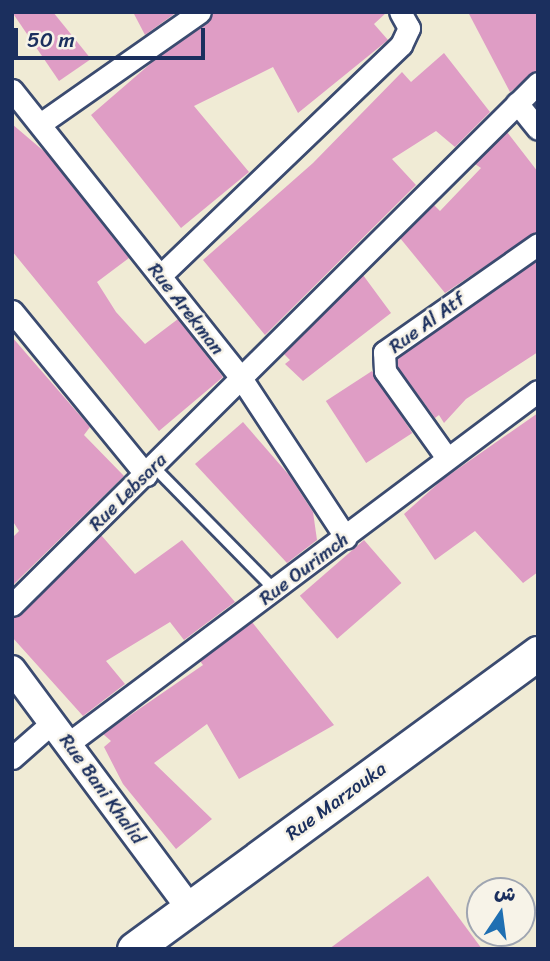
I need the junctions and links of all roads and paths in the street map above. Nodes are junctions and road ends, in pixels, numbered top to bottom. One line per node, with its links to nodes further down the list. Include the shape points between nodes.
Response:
1 (200, 12): 6 (street)
2 (400, 12): 9 (street, via 409,28 401,45)
3 (538, 83): 5 (street, Rue Lebsara)
4 (12, 90): 6 (street, Rue Arekman)
5 (517, 103): 7 (street); 11 (street, Rue Lebsara)
6 (40, 124): 9 (street, Rue Arekman)
7 (538, 129)
8 (538, 244): 13 (street, Rue Al Atf, via 384,352 385,371)
9 (160, 276): 11 (street, Rue Arekman)
10 (12, 311): 14 (street)
11 (241, 378): 14 (street, Rue Lebsara); 15 (street, Rue Arekman)
12 (538, 391): 13 (street, Rue Ourimch)
13 (447, 458): 15 (street, Rue Ourimch)
14 (150, 471): 16 (lane); 17 (street, Rue Lebsara)
15 (346, 538): 16 (street, Rue Ourimch)
16 (275, 590): 20 (street, Rue Ourimch)
17 (12, 605)
18 (538, 653): 22 (main road, Rue Marzouka)
19 (12, 669): 20 (street, Rue Bani Khalid)
20 (61, 733): 21 (street, Rue Ourimch); 22 (street, Rue Bani Khalid)
21 (12, 758)
22 (191, 909): 23 (main road, Rue Marzouka)
23 (134, 949)

